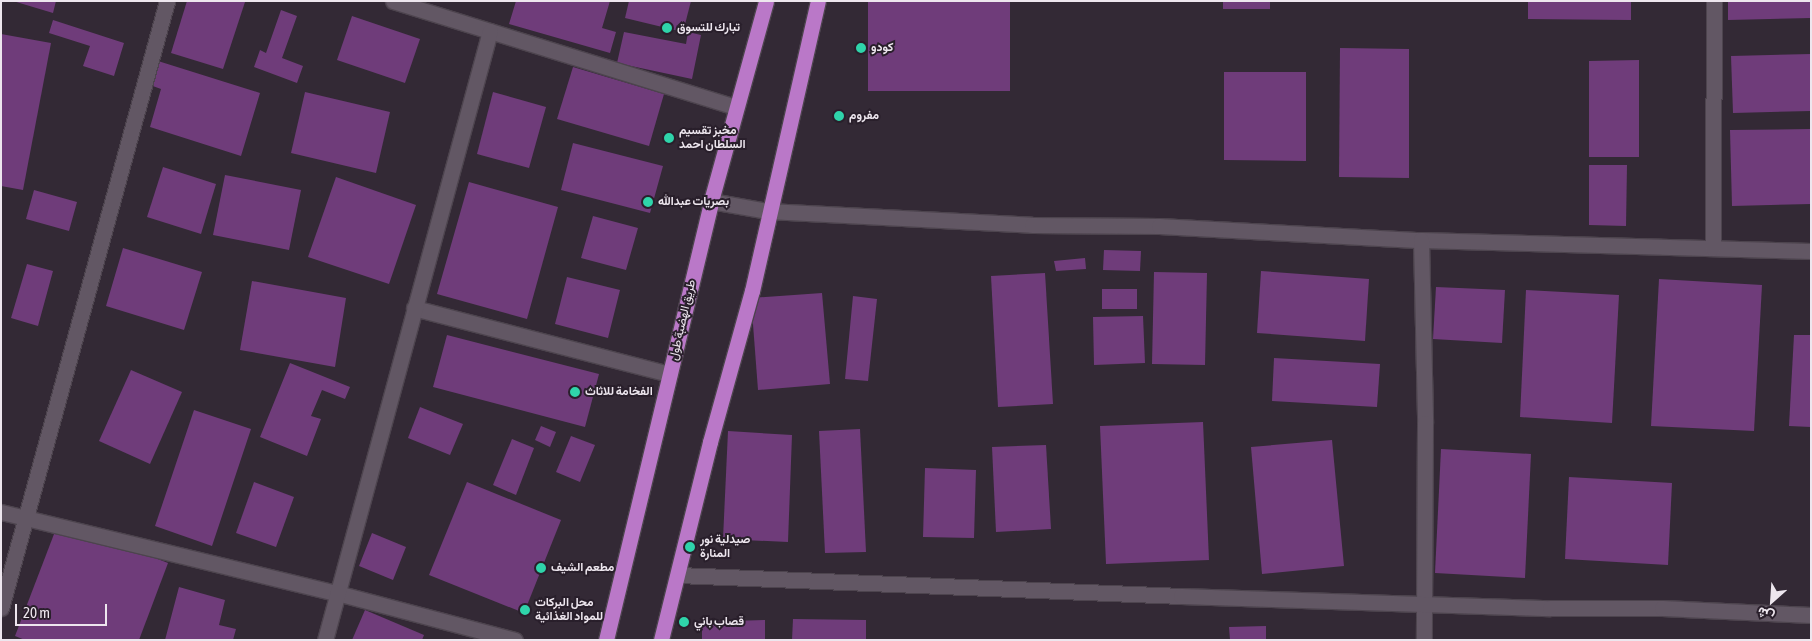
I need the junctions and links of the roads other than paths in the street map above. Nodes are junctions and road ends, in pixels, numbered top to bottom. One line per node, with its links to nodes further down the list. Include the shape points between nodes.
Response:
1 (167, 1): 16 (street)
2 (393, 1): 6 (street)
3 (766, 1): 7 (highway, طريق الهضبة طول)
4 (818, 1): 9 (highway)
5 (1714, 1): 11 (street)
6 (490, 31): 7 (street); 13 (street)
7 (736, 107): 8 (highway, طريق الهضبة طول)
8 (711, 201): 9 (street); 14 (highway, طريق الهضبة طول)
9 (768, 211): 10 (street); 17 (highway, via 752,291 710,442)
10 (1421, 240): 11 (street); 19 (street, via 1425,423)
11 (1713, 248): 12 (street)
12 (1811, 251)
13 (414, 308): 14 (street); 18 (street)
14 (670, 374): 24 (highway, طريق الهضبة طول)
15 (1, 512): 16 (street)
16 (26, 517): 18 (street); 20 (street)
17 (678, 575): 19 (street); 25 (highway)
18 (337, 593): 22 (street); 23 (street)
19 (1423, 604): 21 (street, via 1662,608); 26 (street)
20 (1, 608)
21 (1811, 615)
22 (325, 640)
23 (514, 640)
24 (606, 640)
25 (661, 640)
26 (1424, 640)

